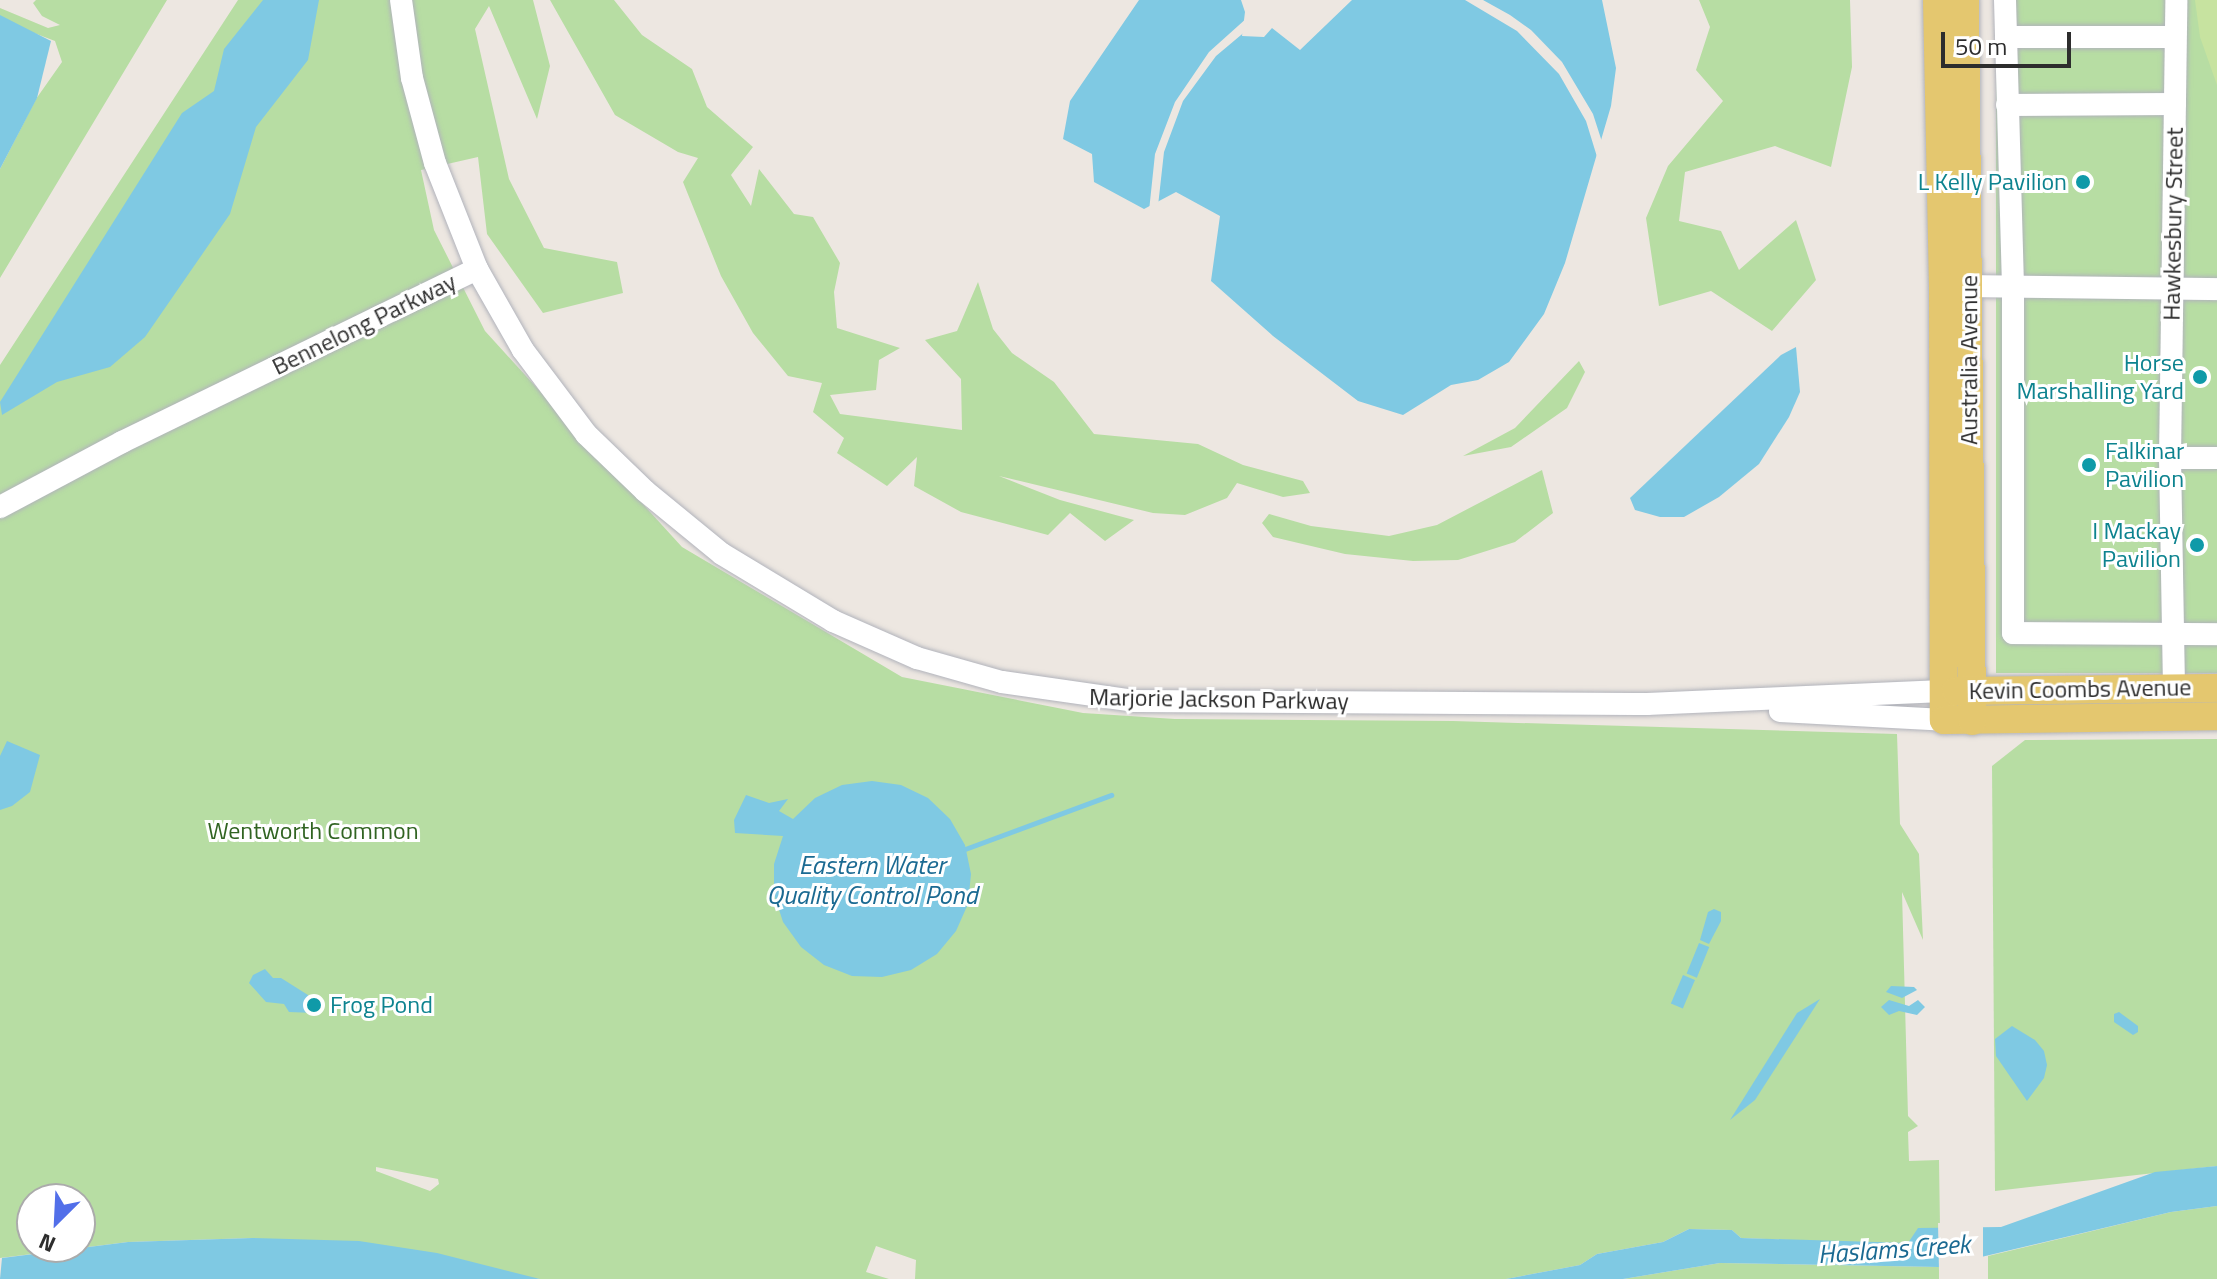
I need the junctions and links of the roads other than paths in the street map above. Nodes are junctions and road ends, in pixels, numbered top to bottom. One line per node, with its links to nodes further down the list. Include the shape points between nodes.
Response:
1 (401, 0): 10 (street, Bennelong Parkway, via 421,118)
2 (1937, 0): 11 (main road, Australia Avenue)
3 (1965, 0): 11 (main road, Australia Avenue)
4 (2005, 0): 6 (street)
5 (2176, 0): 7 (street, Hawkesbury Street)
6 (2006, 37): 7 (street); 9 (street)
7 (2175, 37): 8 (street, Hawkesbury Street)
8 (2175, 104): 9 (street); 13 (street, Hawkesbury Street)
9 (2007, 105): 12 (street)
10 (477, 269): 17 (street, Bennelong Parkway); 24 (street, Marjorie Jackson Parkway, via 523,350 586,434 657,501 702,540 774,589 917,658 1002,682 1134,701)
11 (1956, 286): 12 (street); 22 (main road, Australia Avenue); 23 (main road, Australia Avenue)
12 (2005, 286): 13 (street); 18 (street, via 2013,633)
13 (2172, 289): 14 (street); 15 (street, Hawkesbury Street)
14 (2217, 289)
15 (2170, 458): 16 (street); 18 (street, Hawkesbury Street)
16 (2217, 458)
17 (0, 507)
18 (2171, 634): 19 (street); 20 (street, Hawkesbury Street)
19 (2217, 634)
20 (2174, 687): 21 (main road, Kevin Coombs Avenue); 22 (main road, Kevin Coombs Avenue); 25 (main road)
21 (2217, 688)
22 (1972, 690): 23 (main road, Kevin Coombs Avenue); 27 (main road, Australia Avenue)
23 (1943, 691): 24 (street, Marjorie Jackson Parkway); 27 (main road, Australia Avenue)
24 (1647, 704): 27 (street, Marjorie Jackson Parkway)
25 (2176, 716): 26 (main road, Kevin Coombs Avenue); 27 (main road, Kevin Coombs Avenue)
26 (2217, 716)
27 (1958, 720)

